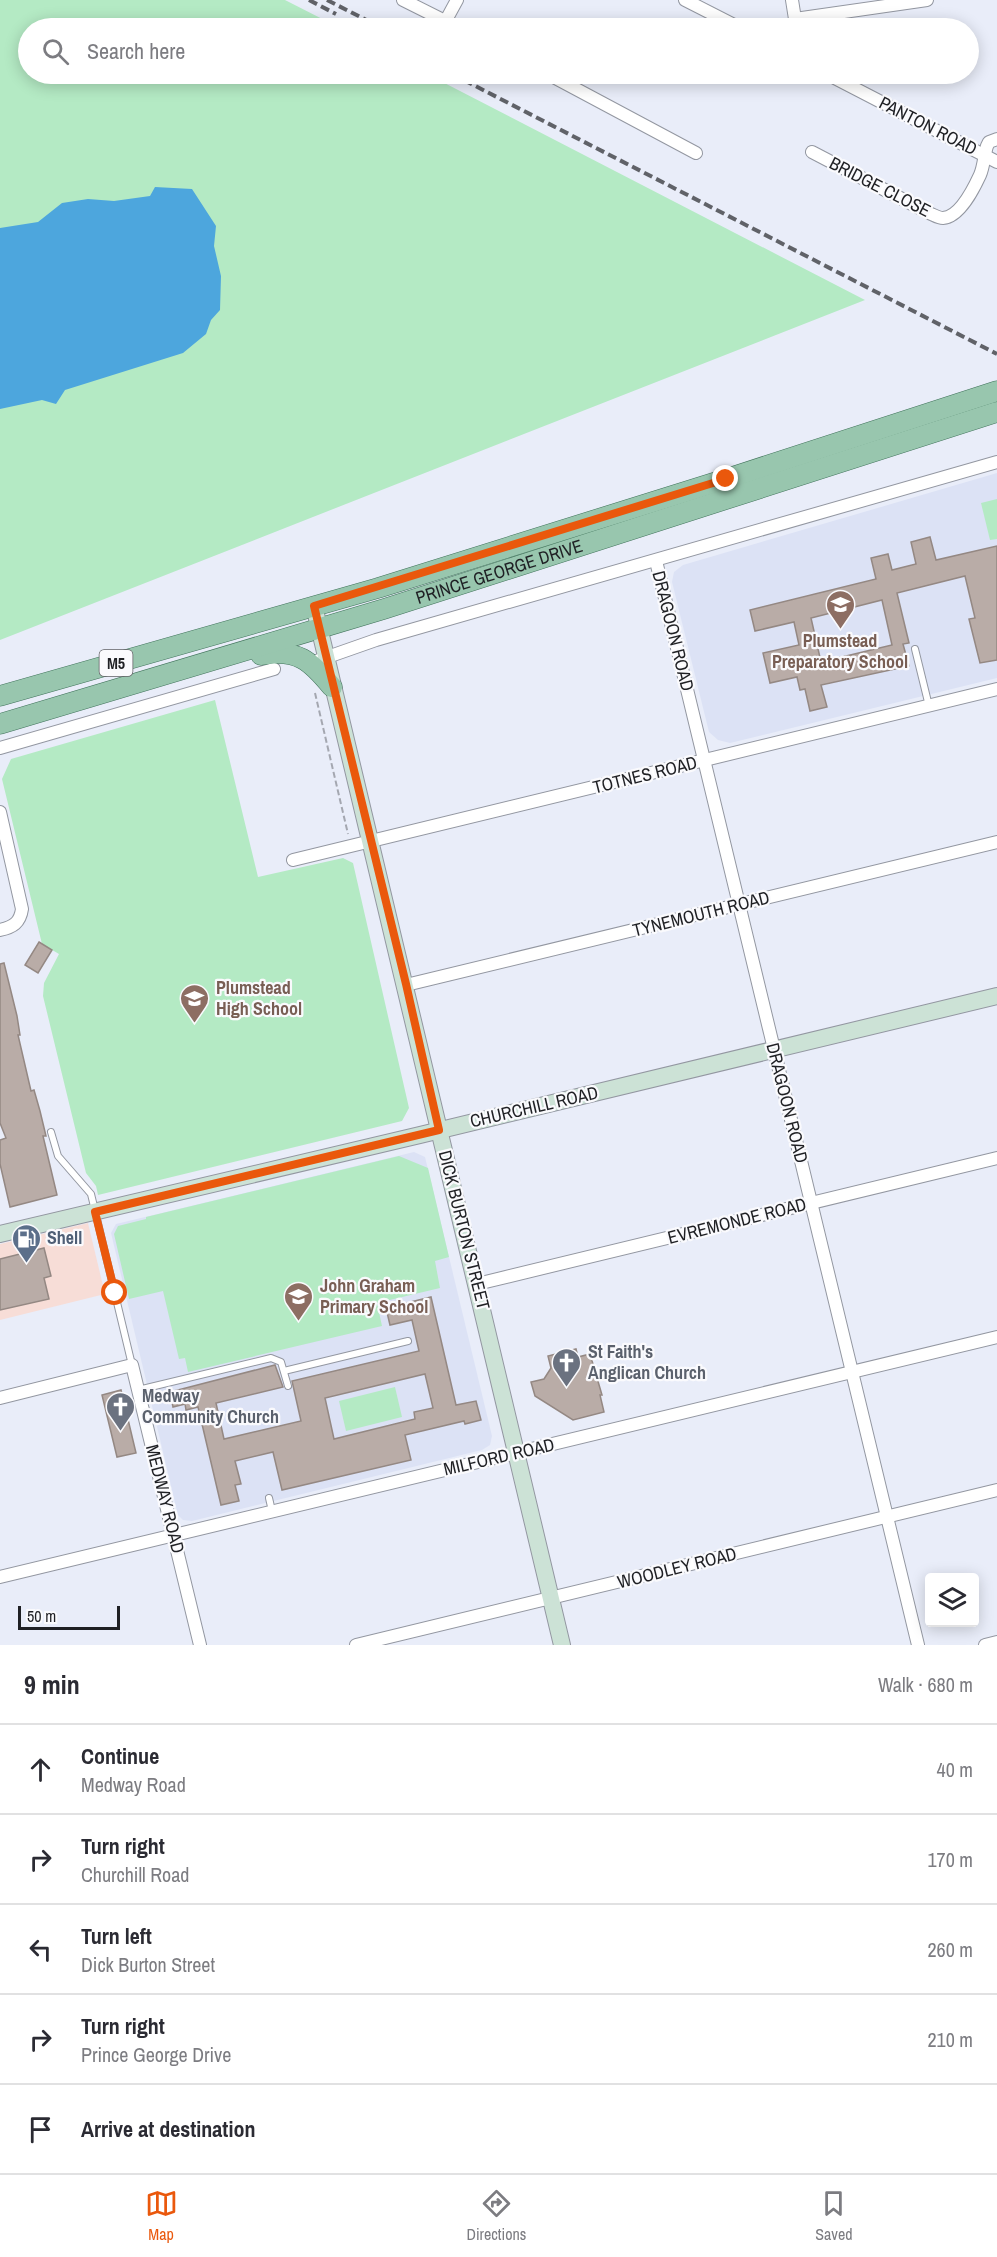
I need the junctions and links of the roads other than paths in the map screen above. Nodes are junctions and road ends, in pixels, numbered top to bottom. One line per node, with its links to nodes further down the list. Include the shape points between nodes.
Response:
1 (403, 0): 6 (street)
2 (457, 0): 7 (street)
3 (685, 0): 8 (street)
4 (792, 0): 9 (street)
5 (927, 0): 10 (street)
6 (437, 18)
7 (447, 18)
8 (720, 18)
9 (792, 18)
10 (826, 18)
11 (567, 84): 15 (street)
12 (846, 84): 16 (street, PANTON ROAD)
13 (997, 139): 16 (street, via 989,142)
14 (812, 152): 16 (street, BRIDGE CLOSE, via 940,218 955,213 964,202 980,175)
15 (696, 153)
16 (984, 155): 17 (street, PANTON ROAD)
17 (997, 162)
18 (997, 391): 22 (main road, PRINCE GEORGE DRIVE / M5, via 715,483)
19 (988, 415): 23 (main road, PRINCE GEORGE DRIVE / M5)
20 (997, 462): 21 (street, PRINCE GEORGE DRIVE)
21 (656, 561): 25 (street, PRINCE GEORGE DRIVE, via 376,640); 34 (street, DRAGOON ROAD)
22 (314, 606): 23 (street); 30 (main road, PRINCE GEORGE DRIVE / M5)
23 (320, 628): 25 (street); 27 (main road, PRINCE GEORGE DRIVE / M5)
24 (915, 649): 31 (lane)
25 (319, 660): 27 (main road, via 272,653); 28 (main road)
26 (274, 669): 33 (street)
27 (164, 675): 32 (main road, PRINCE GEORGE DRIVE / M5)
28 (322, 685): 36 (street, DICK BURTON STREET)
29 (997, 690): 31 (street, TOTNES ROAD)
30 (0, 696)
31 (929, 706): 34 (street, TOTNES ROAD)
32 (0, 724)
33 (0, 748)
34 (704, 760): 36 (street, TOTNES ROAD); 39 (street, DRAGOON ROAD)
35 (0, 812): 40 (street, via 22,909 17,923)
36 (371, 841): 38 (street, TOTNES ROAD); 41 (street, DICK BURTON STREET)
37 (997, 842): 39 (street, TYNEMOUTH ROAD)
38 (293, 860)
39 (739, 905): 41 (street, TYNEMOUTH ROAD); 43 (street, DRAGOON ROAD)
40 (0, 930)
41 (406, 984): 44 (street, DICK BURTON STREET)
42 (997, 996): 43 (street, CHURCHILL ROAD)
43 (774, 1049): 44 (street, CHURCHILL ROAD); 47 (street, DRAGOON ROAD)
44 (439, 1130): 48 (street, CHURCHILL ROAD); 50 (street, DICK BURTON STREET)
45 (51, 1132): 48 (lane, MEDWAY ROAD, via 58,1156 90,1192)
46 (997, 1158): 47 (street, EVREMONDE ROAD)
47 (812, 1203): 50 (street, EVREMONDE ROAD); 55 (street, DRAGOON ROAD)
48 (95, 1212): 49 (street, CHURCHILL ROAD); 53 (lane, MEDWAY ROAD)
49 (0, 1234)
50 (477, 1284): 59 (street, DICK BURTON STREET)
51 (997, 1337): 55 (street, MILFORD ROAD)
52 (408, 1341): 54 (lane)
53 (132, 1365): 57 (street, MEDWAY ROAD); 58 (street)
54 (284, 1371): 56 (lane); 57 (lane, via 281,1362 271,1358)
55 (853, 1372): 59 (street, MILFORD ROAD); 61 (street, DRAGOON ROAD)
56 (288, 1386)
57 (138, 1390): 62 (street, MEDWAY ROAD)
58 (0, 1398)
59 (517, 1453): 62 (street, MILFORD ROAD, via 270,1504); 64 (street, DICK BURTON STREET)
60 (997, 1490): 61 (street, WOODLEY ROAD)
61 (888, 1517): 64 (street, WOODLEY ROAD); 69 (street, DRAGOON ROAD)
62 (174, 1535): 63 (street, MILFORD ROAD); 66 (street, MEDWAY ROAD)
63 (0, 1577)
64 (551, 1598): 67 (street, WOODLEY ROAD); 68 (street, DICK BURTON STREET)
65 (997, 1642): 70 (street)
66 (200, 1645)
67 (356, 1645)
68 (562, 1645)
69 (918, 1645)
70 (985, 1645)

